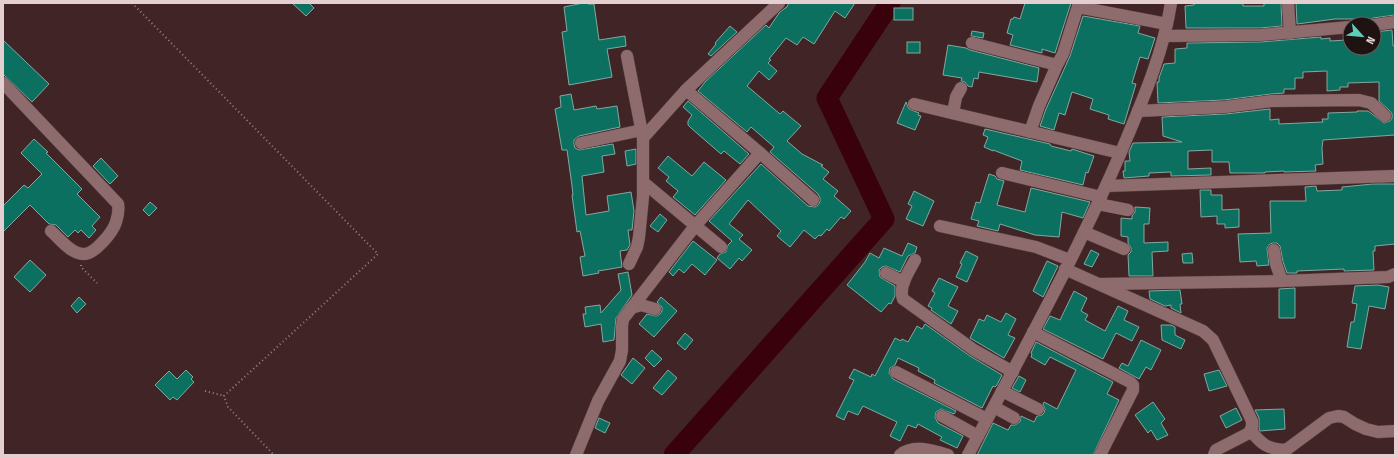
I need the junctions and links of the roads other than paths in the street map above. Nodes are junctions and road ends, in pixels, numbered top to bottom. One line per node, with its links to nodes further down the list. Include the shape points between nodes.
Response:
1 (780, 3): 15 (street)
2 (1171, 3): 8 (street)
3 (1288, 3): 9 (street)
4 (1079, 5): 8 (street); 12 (street)
5 (1395, 22): 6 (street)
6 (1382, 24)
7 (1342, 28): 9 (street)
8 (1166, 30): 9 (street, via 1260,35); 17 (street)
9 (1290, 33)
10 (972, 43): 12 (street)
11 (627, 56): 21 (street)
12 (1057, 65): 20 (street)
13 (3, 83): 33 (street, via 118,204 116,224 92,252 83,254 73,251)
14 (961, 88): 18 (street, via 956,97)
15 (686, 90): 21 (street); 23 (street)
16 (914, 104): 18 (street)
17 (1138, 111): 19 (street, via 1225,107 1272,101 1359,100 1371,103); 24 (street)
18 (953, 113): 20 (street)
19 (1385, 116)
20 (1030, 132): 24 (street)
21 (642, 134): 22 (street); 27 (street)
22 (581, 143)
23 (760, 152): 29 (street); 31 (street)
24 (1120, 153): 28 (street)
25 (1002, 173): 28 (street)
26 (1395, 176): 28 (street)
27 (643, 182): 31 (street); 39 (street, via 639,237)
28 (1102, 196): 30 (street); 34 (street)
29 (813, 200)
30 (1128, 210)
31 (696, 226): 35 (street); 46 (street)
32 (940, 226): 40 (street, via 1036,247)
33 (51, 231)
34 (1084, 232): 36 (street); 40 (street)
35 (721, 247)
36 (1124, 249)
37 (1274, 250): 43 (street)
38 (915, 260): 44 (street)
39 (629, 264)
40 (1067, 265): 45 (street); 48 (street)
41 (886, 274): 44 (street)
42 (1395, 274): 43 (street, via 1388,277)
43 (1282, 281): 45 (street)
44 (904, 282): 50 (street, via 901,294 909,305 974,350)
45 (1098, 284): 57 (street, via 1209,335 1252,422)
46 (631, 308): 47 (street, via 641,305); 60 (street, via 623,318 620,361 598,401)
47 (654, 309)
48 (1033, 332): 50 (street); 64 (street, via 1133,385 1133,390)
49 (896, 372): 56 (street)
50 (1013, 372): 51 (street)
51 (1002, 391): 52 (street); 53 (street)
52 (994, 407): 55 (street); 56 (street)
53 (1038, 409)
54 (942, 416): 59 (street)
55 (1014, 418)
56 (987, 419): 59 (street)
57 (1251, 431): 58 (street, via 1260,442 1270,448 1286,450 1329,418 1338,416 1366,429 1378,432); 65 (street, via 1216,450)
58 (1395, 431)
59 (978, 436): 63 (street)
60 (576, 455)
61 (900, 455): 62 (street, via 906,450 922,448)
62 (948, 455)
63 (968, 455)
64 (1100, 455)
65 (1214, 455)

